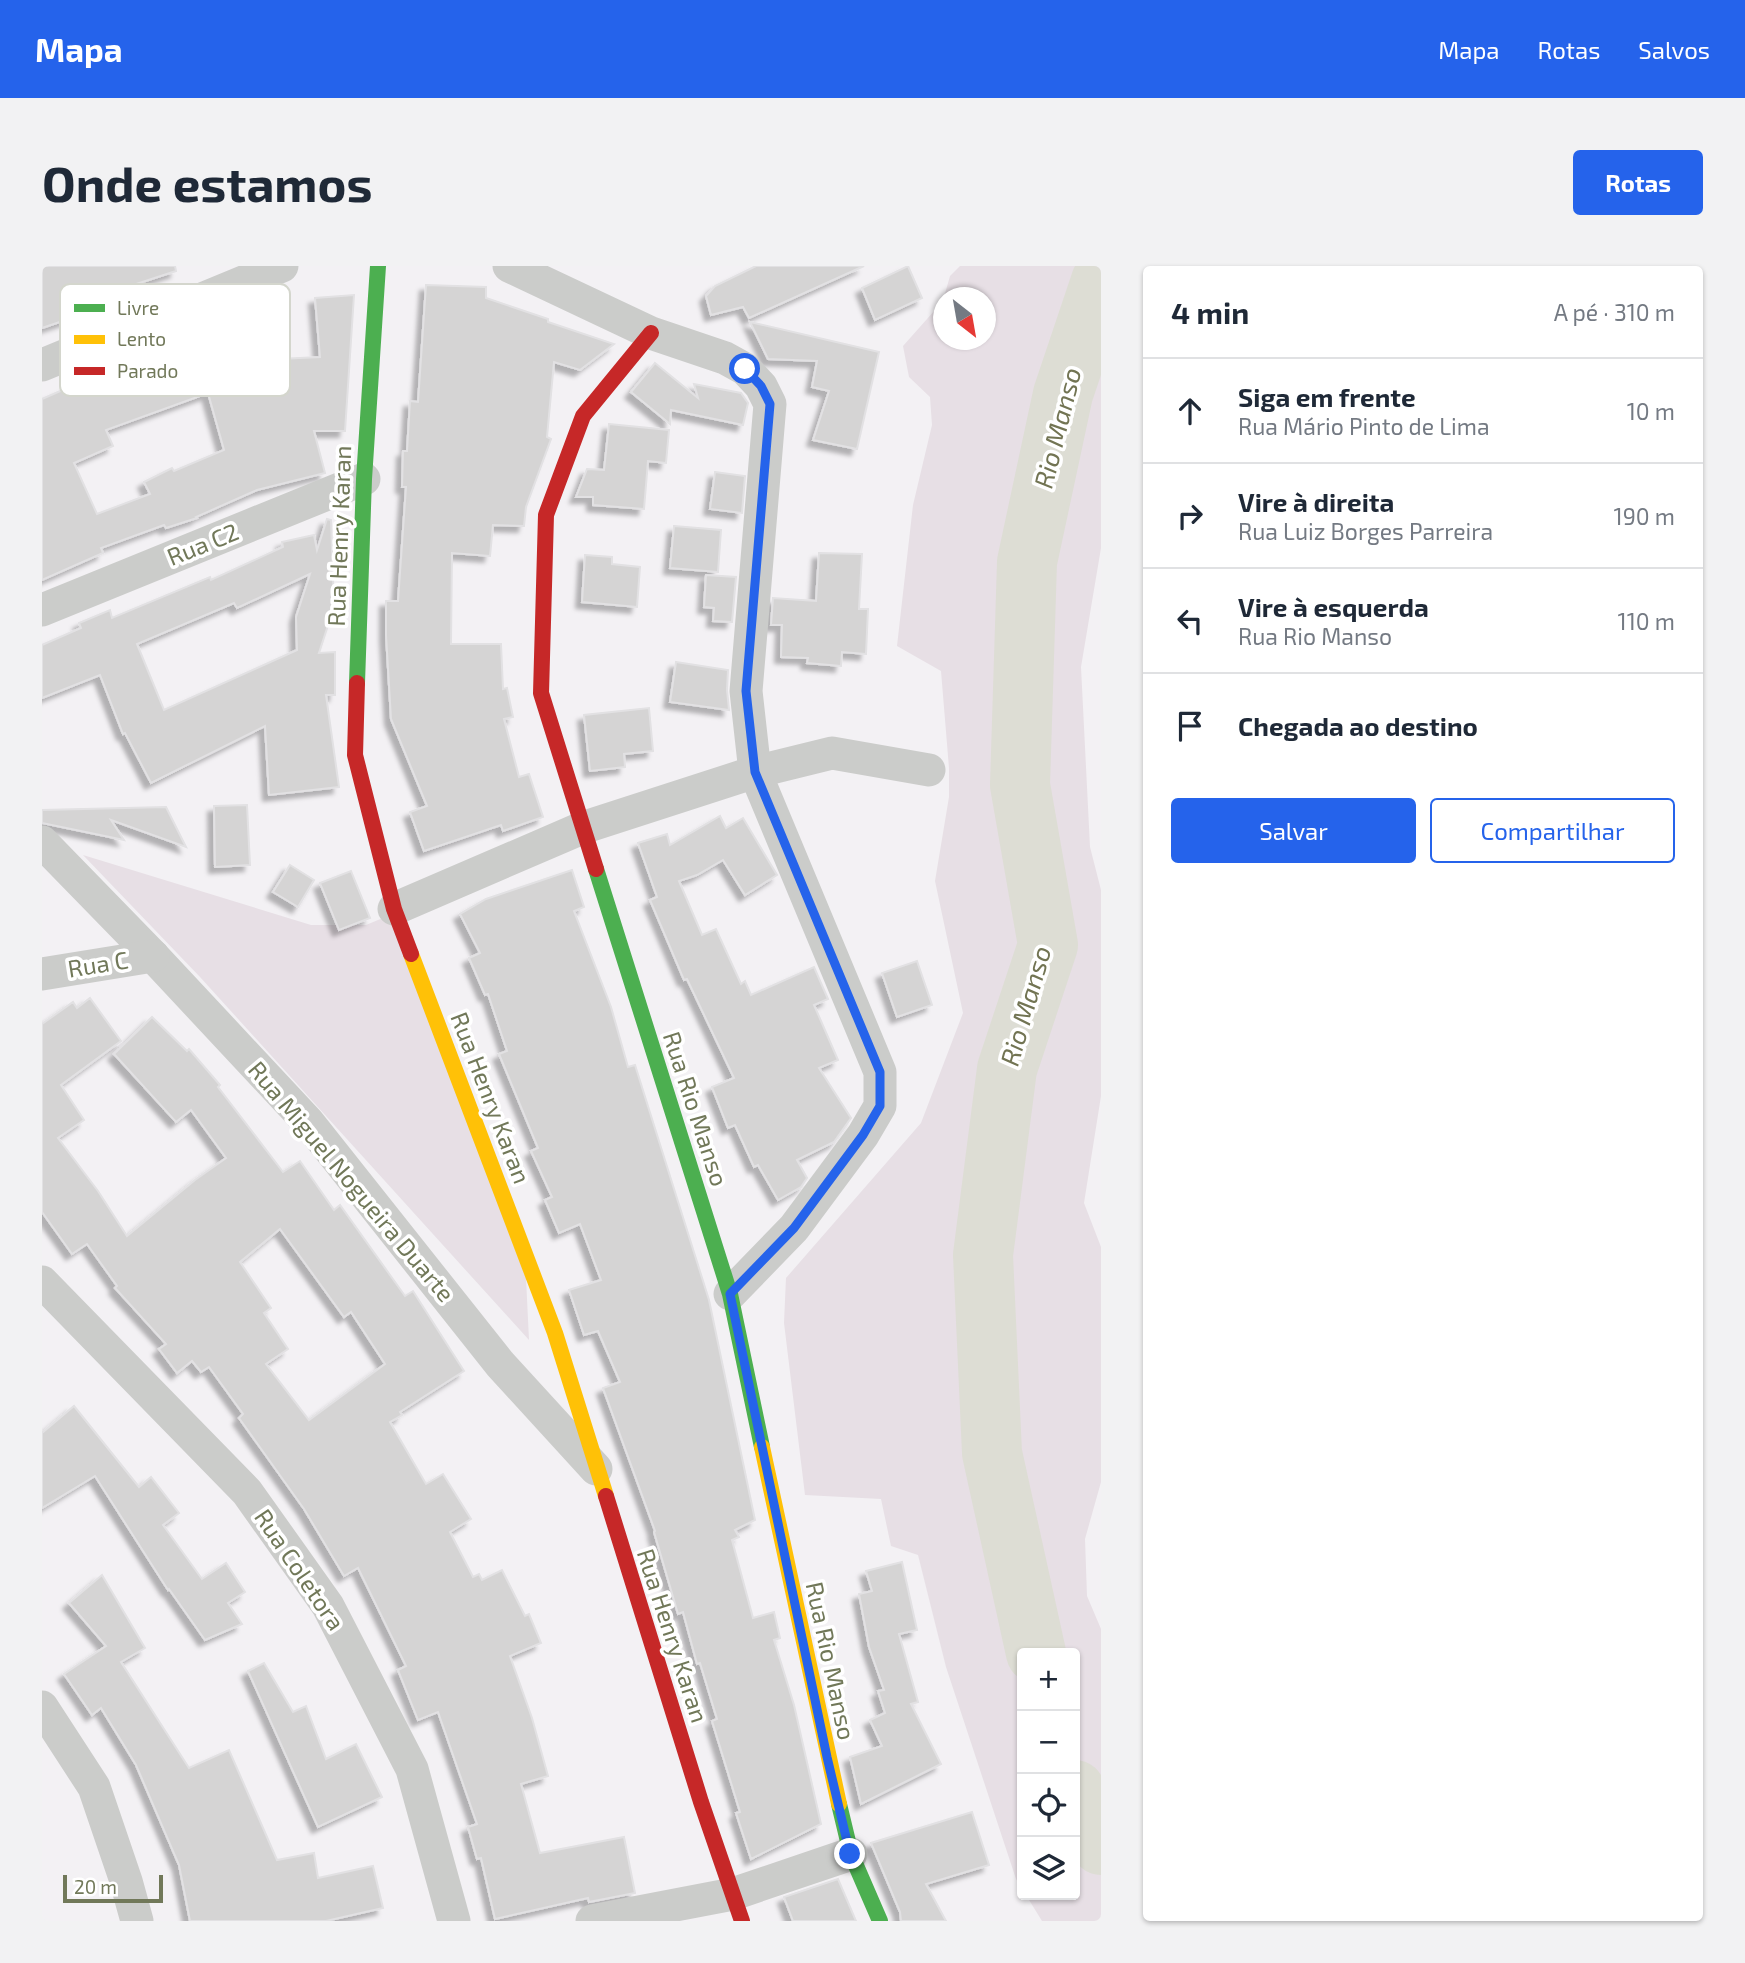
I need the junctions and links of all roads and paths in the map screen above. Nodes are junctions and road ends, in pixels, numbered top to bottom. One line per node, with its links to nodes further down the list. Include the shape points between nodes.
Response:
1 (282, 266): 4 (street)
2 (378, 266): 8 (street, Rua Henry Karan)
3 (509, 266): 5 (street)
4 (238, 284)
5 (651, 333): 11 (street, via 745,369 770,404 746,691); 12 (street, Rua Rio Manso, via 583,416 546,515 541,693)
6 (60, 358): 7 (street)
7 (42, 365)
8 (364, 479): 9 (street, Rua C2); 14 (street, Rua Henry Karan, via 355,755)
9 (42, 610)
10 (929, 770): 11 (street, via 832,753)
11 (755, 772): 12 (street); 18 (street, via 880,1072 880,1106 794,1228)
12 (582, 828): 14 (street); 18 (street, Rua Rio Manso)
13 (42, 842): 15 (street, Rua Miguel Nogueira Duarte)
14 (394, 909): 19 (street, Rua Henry Karan, via 555,1333)
15 (153, 956): 16 (street, Rua C); 19 (street, Rua Miguel Nogueira Duarte, via 308,1122 500,1364)
16 (42, 975)
17 (42, 1282): 24 (street, Rua Coletora, via 247,1492 327,1605 412,1769)
18 (730, 1294): 21 (street, Rua Rio Manso)
19 (596, 1469): 22 (street, Rua Henry Karan)
20 (42, 1707): 23 (street, via 94,1787)
21 (850, 1854): 22 (street); 26 (street, Rua Rio Manso)
22 (738, 1907): 25 (street)
23 (137, 1921)
24 (454, 1921)
25 (592, 1921)
26 (880, 1921)

